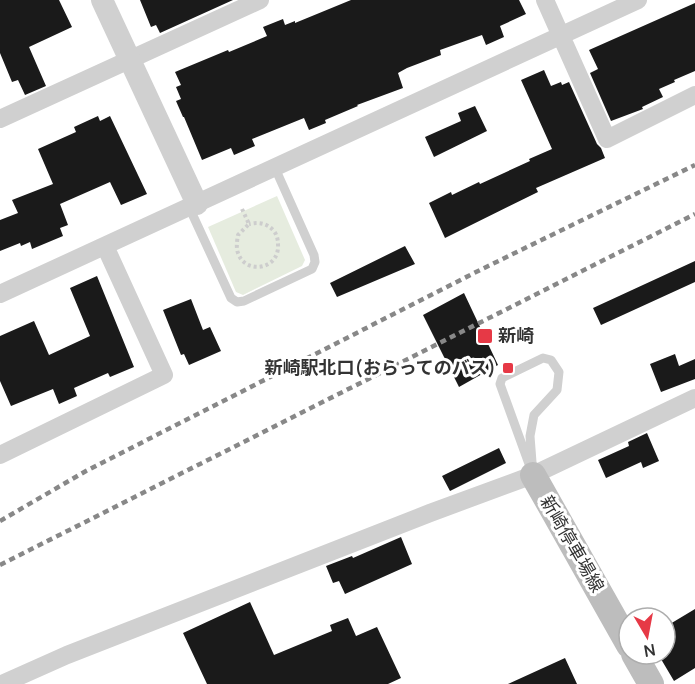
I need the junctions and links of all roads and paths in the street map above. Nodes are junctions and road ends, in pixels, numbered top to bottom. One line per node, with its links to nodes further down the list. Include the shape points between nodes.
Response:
1 (102, 0): 6 (street)
2 (545, 0): 5 (street)
3 (638, 0): 5 (street)
4 (251, 2): 6 (street)
5 (561, 35): 7 (street, via 607,139); 9 (street)
6 (130, 59): 8 (street); 10 (street)
7 (695, 95)
8 (0, 119)
9 (275, 168): 10 (street); 10 (lane, via 315,262 312,269 244,301 231,298)
10 (193, 206): 13 (street)
11 (242, 209): 12 (path)
12 (249, 224): 12 (path, via 264,223 275,232 278,255 265,266 249,265 237,251 238,235)
13 (105, 246): 14 (street); 16 (street, via 164,375)
14 (0, 294)
15 (695, 398): 17 (street)
16 (0, 455)
17 (532, 475): 17 (lane, via 500,384 502,378 543,358 551,360 560,372 557,390 534,415 530,436); 18 (main road, 新崎停車場線); 20 (street, via 88,646)
18 (617, 624)
19 (641, 666): 21 (main road)
20 (2, 684)
21 (651, 684)

